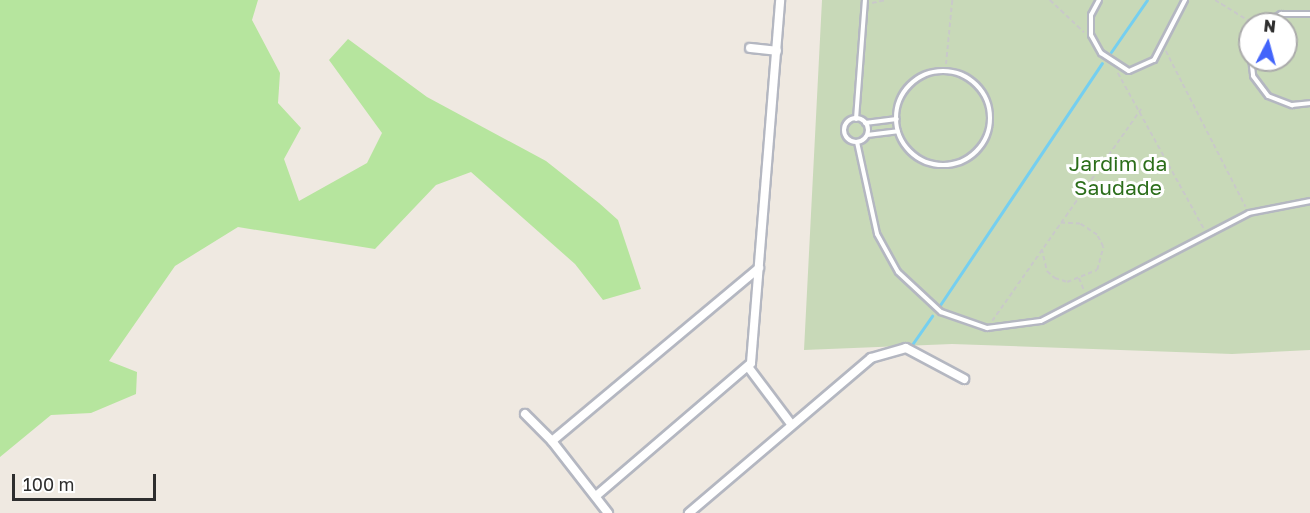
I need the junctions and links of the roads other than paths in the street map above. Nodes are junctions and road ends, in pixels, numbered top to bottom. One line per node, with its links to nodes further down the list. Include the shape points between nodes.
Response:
1 (780, 0): 6 (street)
2 (1099, 0): 3 (lane, via 1090,15 1091,35 1116,66 1143,68 1162,45)
3 (1185, 0)
4 (865, 2): 9 (lane)
5 (750, 48): 6 (street)
6 (777, 51): 16 (street)
7 (1253, 72): 8 (lane, via 1268,96 1292,105)
8 (1310, 103)
9 (856, 119): 11 (lane); 14 (lane, via 844,131)
10 (897, 119): 11 (lane); 12 (lane); 12 (lane, via 910,85 945,72 969,79 986,98 990,123 981,147 960,162 935,164 912,153)
11 (865, 123): 13 (lane)
12 (898, 131): 13 (lane)
13 (867, 135): 14 (lane)
14 (857, 142): 15 (lane, via 877,234 898,272 941,312 987,328 1024,326 1088,299 1205,233 1249,213)
15 (1310, 201)
16 (759, 268): 17 (street); 21 (street)
17 (749, 368): 20 (street); 22 (street)
18 (964, 379): 20 (street, via 906,348 890,350 871,357)
19 (525, 414): 21 (street)
20 (791, 424): 24 (street)
21 (552, 441): 22 (street)
22 (596, 496): 23 (street)
23 (608, 513)
24 (689, 513)

